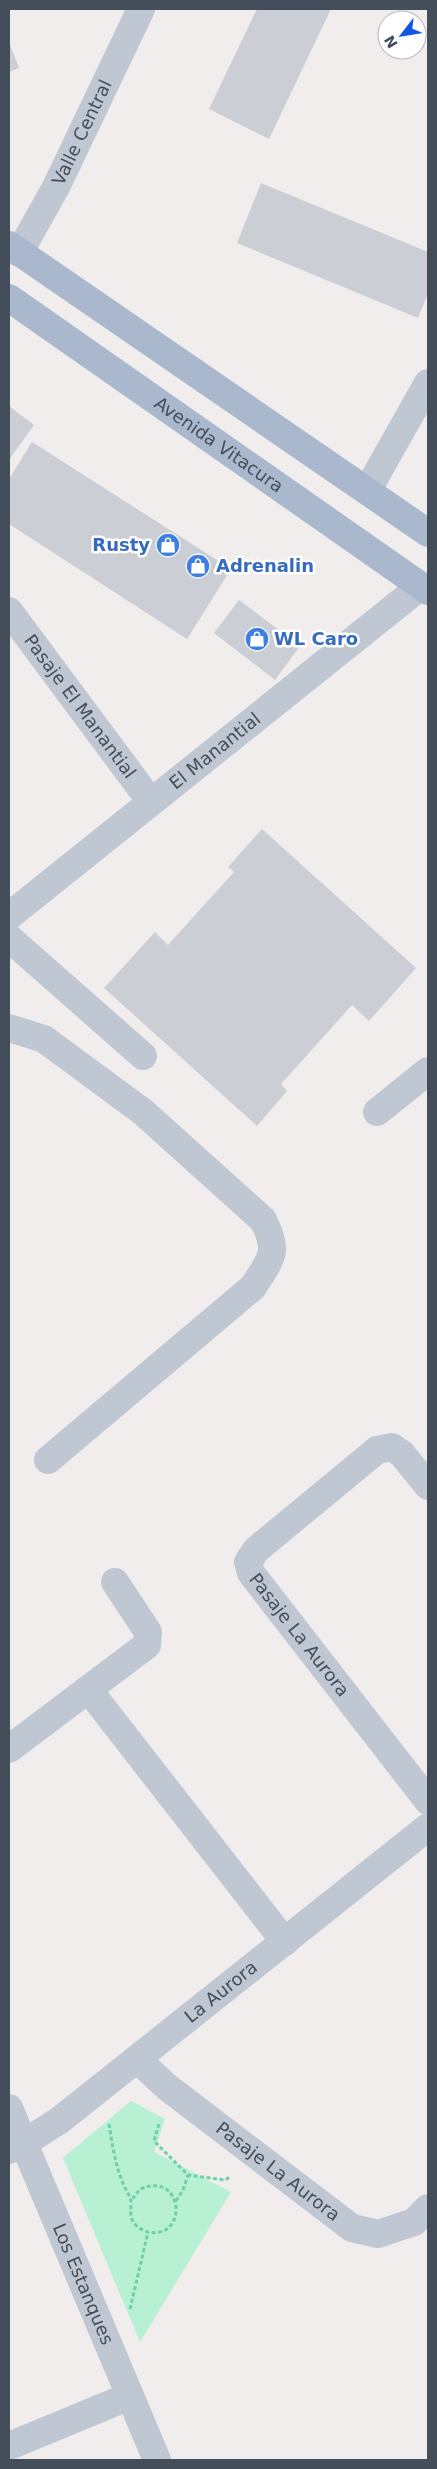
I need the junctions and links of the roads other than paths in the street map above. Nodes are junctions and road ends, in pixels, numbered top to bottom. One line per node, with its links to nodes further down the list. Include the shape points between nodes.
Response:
1 (141, 9): 2 (street, Valle Central, via 56,187)
2 (14, 249): 5 (main road)
3 (9, 298): 7 (main road, Avenida Vitacura)
4 (428, 383): 5 (street)
5 (367, 491): 6 (main road)
6 (426, 526)
7 (426, 586): 9 (street, El Manantial)
8 (9, 611): 9 (street, Pasaje El Manantial)
9 (151, 802): 10 (street, El Manantial)
10 (9, 916)
11 (9, 938): 13 (street)
12 (9, 1028): 16 (street, via 44,1039 143,1112 263,1220 271,1235 273,1255 253,1287)
13 (143, 1056)
14 (428, 1071): 15 (street)
15 (376, 1112)
16 (48, 1460)
17 (428, 1486): 21 (street, Pasaje La Aurora, via 402,1454 392,1447 378,1450 256,1550 248,1562 250,1574)
18 (115, 1582): 19 (street, via 148,1632 149,1639 147,1645)
19 (88, 1689): 20 (street); 23 (street)
20 (9, 1749)
21 (428, 1801)
22 (428, 1827): 23 (street, La Aurora)
23 (285, 1942): 24 (street, La Aurora)
24 (138, 2060): 26 (street, La Aurora, via 60,2120); 27 (street, Pasaje La Aurora, via 167,2087 352,2228 378,2234 414,2222)
25 (9, 2108): 26 (street, Los Estanques)
26 (16, 2147): 28 (street, Los Estanques)
27 (428, 2208)
28 (130, 2396): 29 (street); 30 (street, Los Estanques)
29 (9, 2446)
30 (157, 2460)

